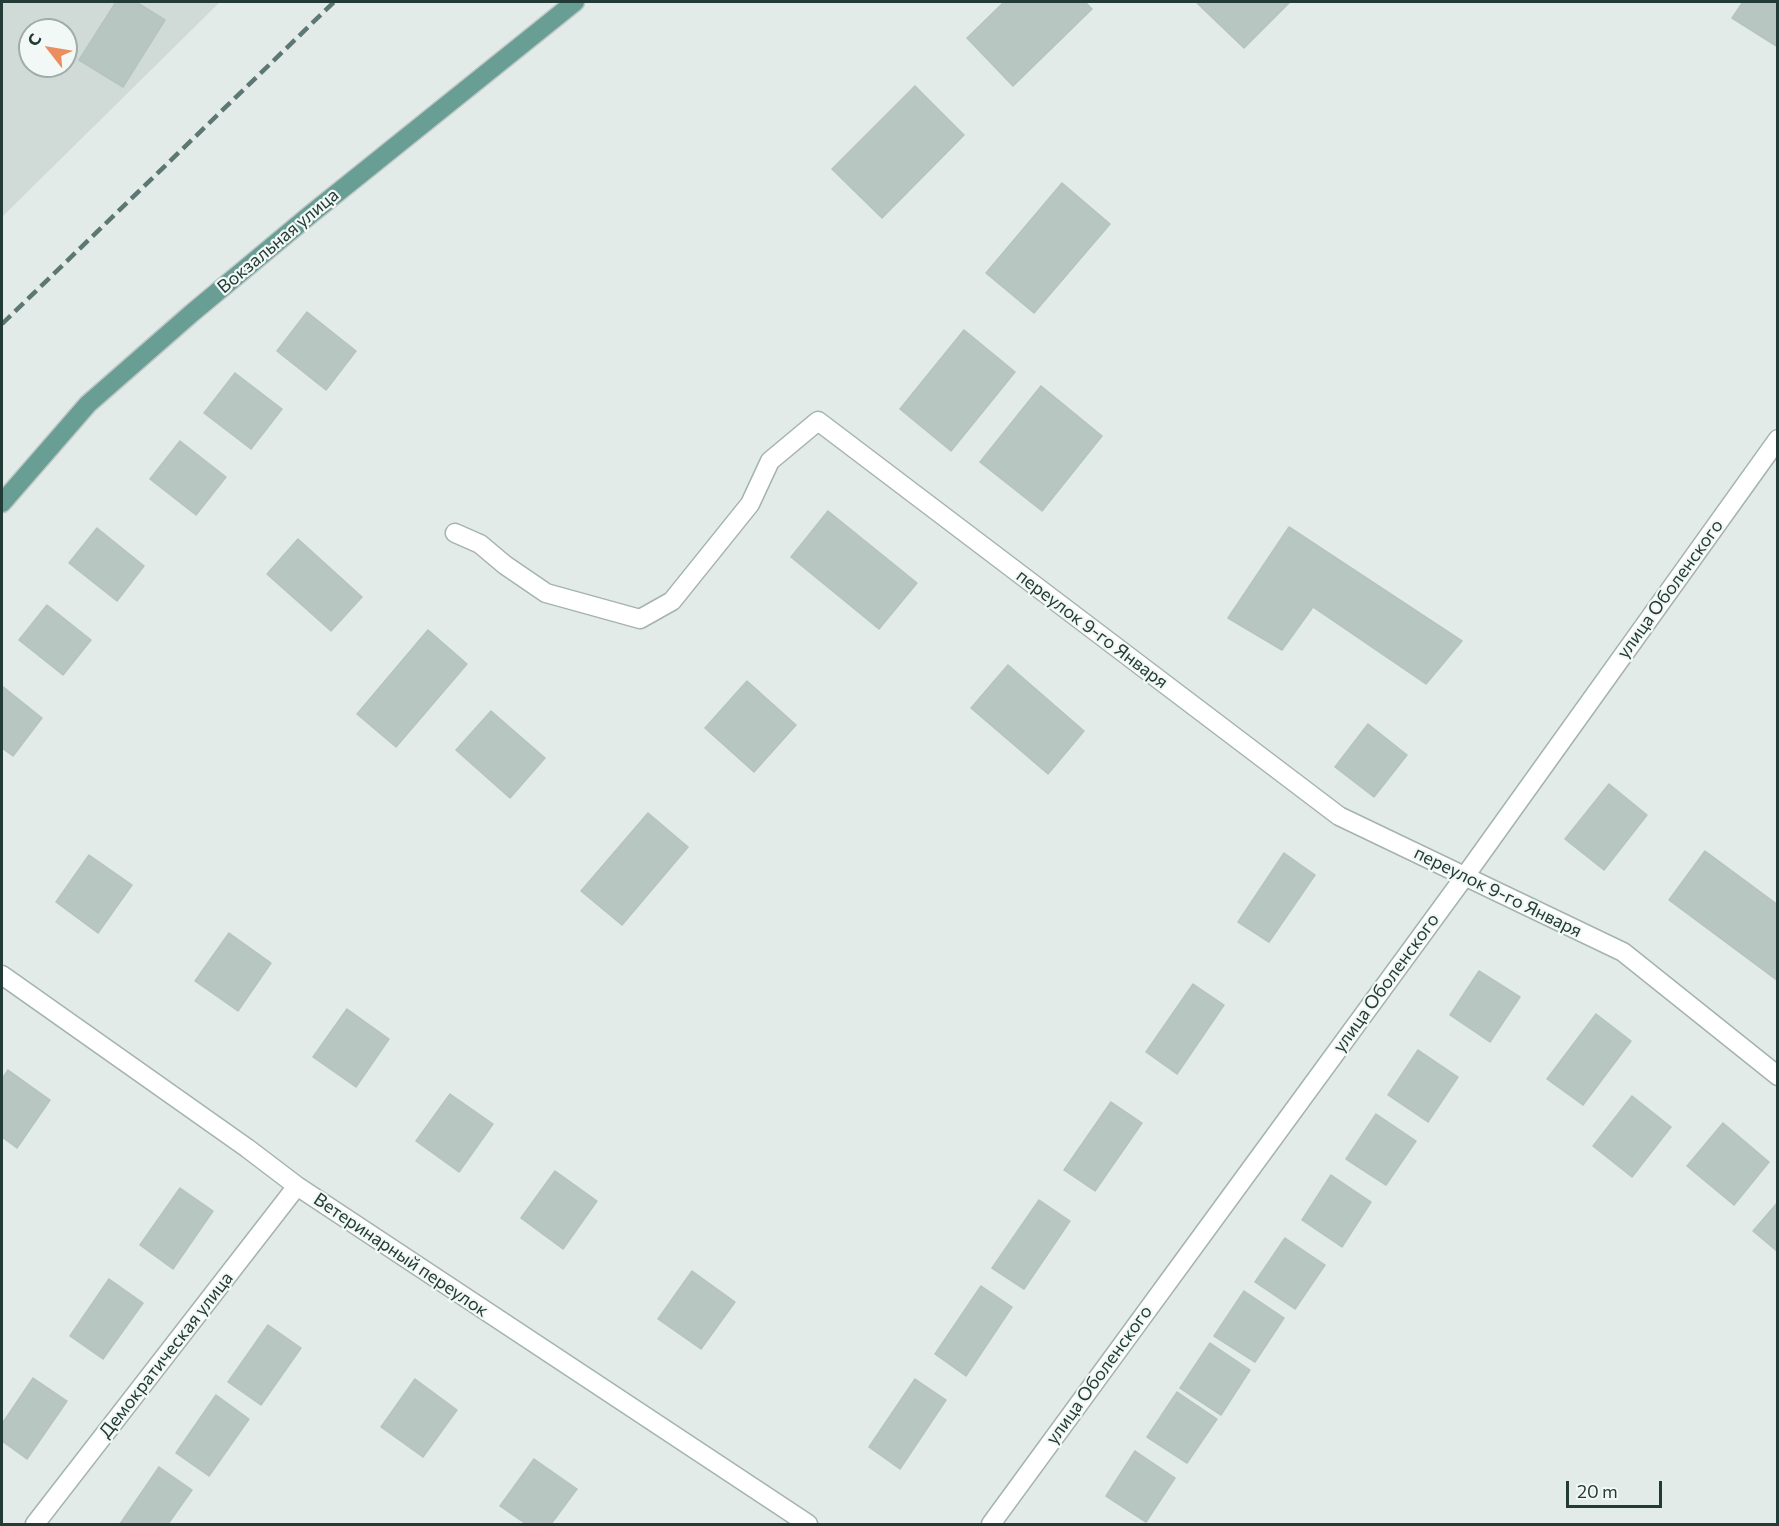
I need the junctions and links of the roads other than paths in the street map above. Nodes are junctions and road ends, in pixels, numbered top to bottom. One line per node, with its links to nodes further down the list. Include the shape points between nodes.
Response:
1 (575, 2): 3 (main road, Вокзальная улица, via 310,214 105,389)
2 (1778, 439): 5 (street, улица Оболенского)
3 (2, 503)
4 (454, 533): 5 (street, переулок 9-го Января, via 480,544 546,593 640,619 672,601 750,504 770,461 818,421 1339,816)
5 (1465, 876): 7 (street, переулок 9-го Января, via 1623,952); 11 (street, улица Оболенского)
6 (2, 975): 8 (street, Ветеринарный переулок)
7 (1778, 1076)
8 (297, 1186): 9 (street, Демократическая улица); 10 (street, Ветеринарный переулок)
9 (35, 1524)
10 (808, 1524)
11 (991, 1524)

